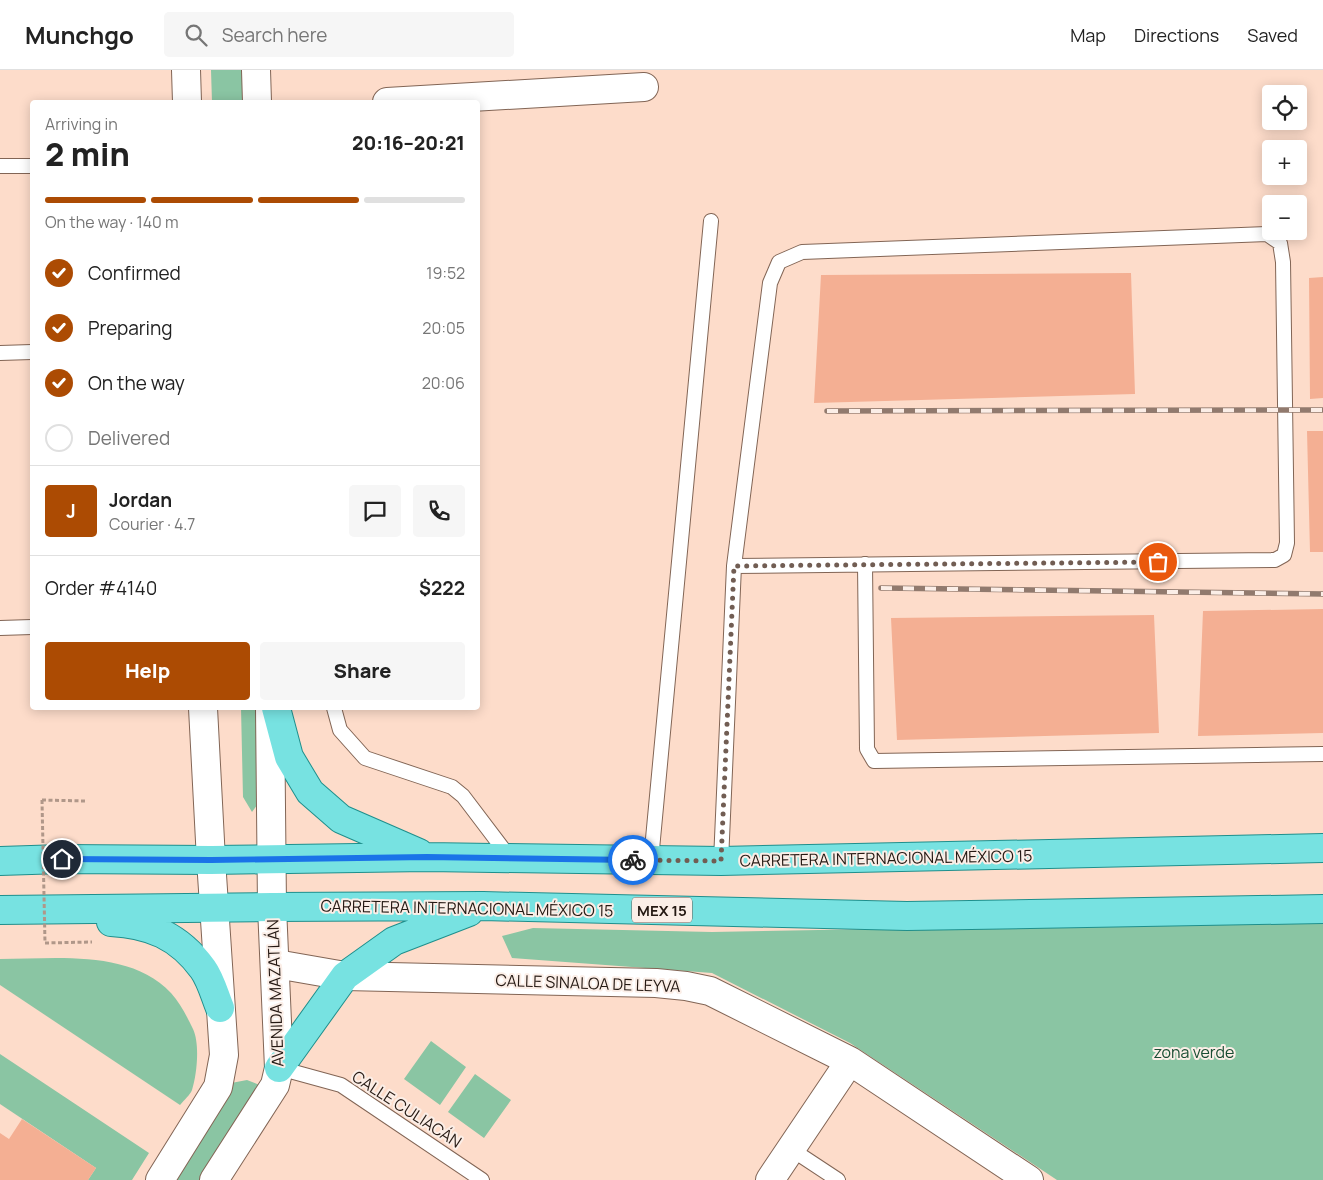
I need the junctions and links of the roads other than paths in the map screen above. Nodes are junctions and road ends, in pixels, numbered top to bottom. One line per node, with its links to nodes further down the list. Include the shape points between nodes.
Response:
1 (186, 70): 4 (street)
2 (256, 70): 5 (street)
3 (644, 87): 6 (street)
4 (187, 100)
5 (257, 100)
6 (421, 100)
7 (0, 166): 8 (lane)
8 (30, 166)
9 (711, 221): 26 (lane)
10 (30, 352): 11 (lane)
11 (0, 353)
12 (865, 564): 13 (lane); 13 (lane, via 1274,560 1284,555 1287,543 1285,380 1280,242 1266,234 802,252 779,262 770,284); 20 (lane, via 867,749 874,761)
13 (734, 566): 28 (lane)
14 (30, 627): 15 (lane)
15 (0, 628)
16 (203, 710): 25 (street)
17 (270, 710): 23 (street, AVENIDA MAZATLÁN)
18 (277, 710): 22 (main road, via 289,756 310,792 341,819)
19 (335, 710): 24 (lane, via 340,730 365,758 452,787 463,796)
20 (1323, 754)
21 (1323, 848): 28 (main road, CARRETERA INTERNACIONAL MÉXICO 15)
22 (427, 857): 23 (main road, CARRETERA INTERNACIONAL MÉXICO 15); 24 (main road, CARRETERA INTERNACIONAL MÉXICO 15)
23 (272, 858): 25 (main road, CARRETERA INTERNACIONAL MÉXICO 15); 30 (street, AVENIDA MAZATLÁN)
24 (510, 858): 26 (main road, CARRETERA INTERNACIONAL MÉXICO 15)
25 (211, 860): 27 (main road, CARRETERA INTERNACIONAL MÉXICO 15); 32 (street)
26 (651, 860): 28 (main road, CARRETERA INTERNACIONAL MÉXICO 15)
27 (0, 861)
28 (721, 861)
29 (483, 906): 30 (main road, CARRETERA INTERNACIONAL MÉXICO 15 / MEX 15); 33 (main road, CARRETERA INTERNACIONAL MÉXICO 15 / MEX 15, via 907,916); 36 (main road, via 394,941)
30 (272, 907): 32 (main road, CARRETERA INTERNACIONAL MÉXICO 15 / MEX 15); 35 (street, AVENIDA MAZATLÁN)
31 (64, 909): 32 (main road, CARRETERA INTERNACIONAL MÉXICO 15 / MEX 15); 34 (main road, CARRETERA INTERNACIONAL MÉXICO 15 / MEX 15); 37 (main road, via 82,918 143,927 168,935 204,970)
32 (214, 909): 37 (street)
33 (1323, 909)
34 (0, 910)
35 (276, 964): 36 (street, CALLE SINALOA DE LEYVA); 39 (street, AVENIDA MAZATLÁN)
36 (345, 976): 38 (street, CALLE SINALOA DE LEYVA, via 656,983 710,990); 39 (main road)
37 (220, 1008): 41 (street, via 224,1055 218,1087)
38 (850, 1061): 40 (street); 46 (street, CALLE SINALOA DE LEYVA)
39 (279, 1068): 42 (street, AVENIDA MAZATLÁN, via 275,1085); 43 (lane, CALLE CULIACÁN, via 341,1085)
40 (791, 1149): 44 (street); 45 (lane)
41 (160, 1180)
42 (214, 1180)
43 (482, 1180)
44 (770, 1180)
45 (838, 1180)
46 (1029, 1180)

